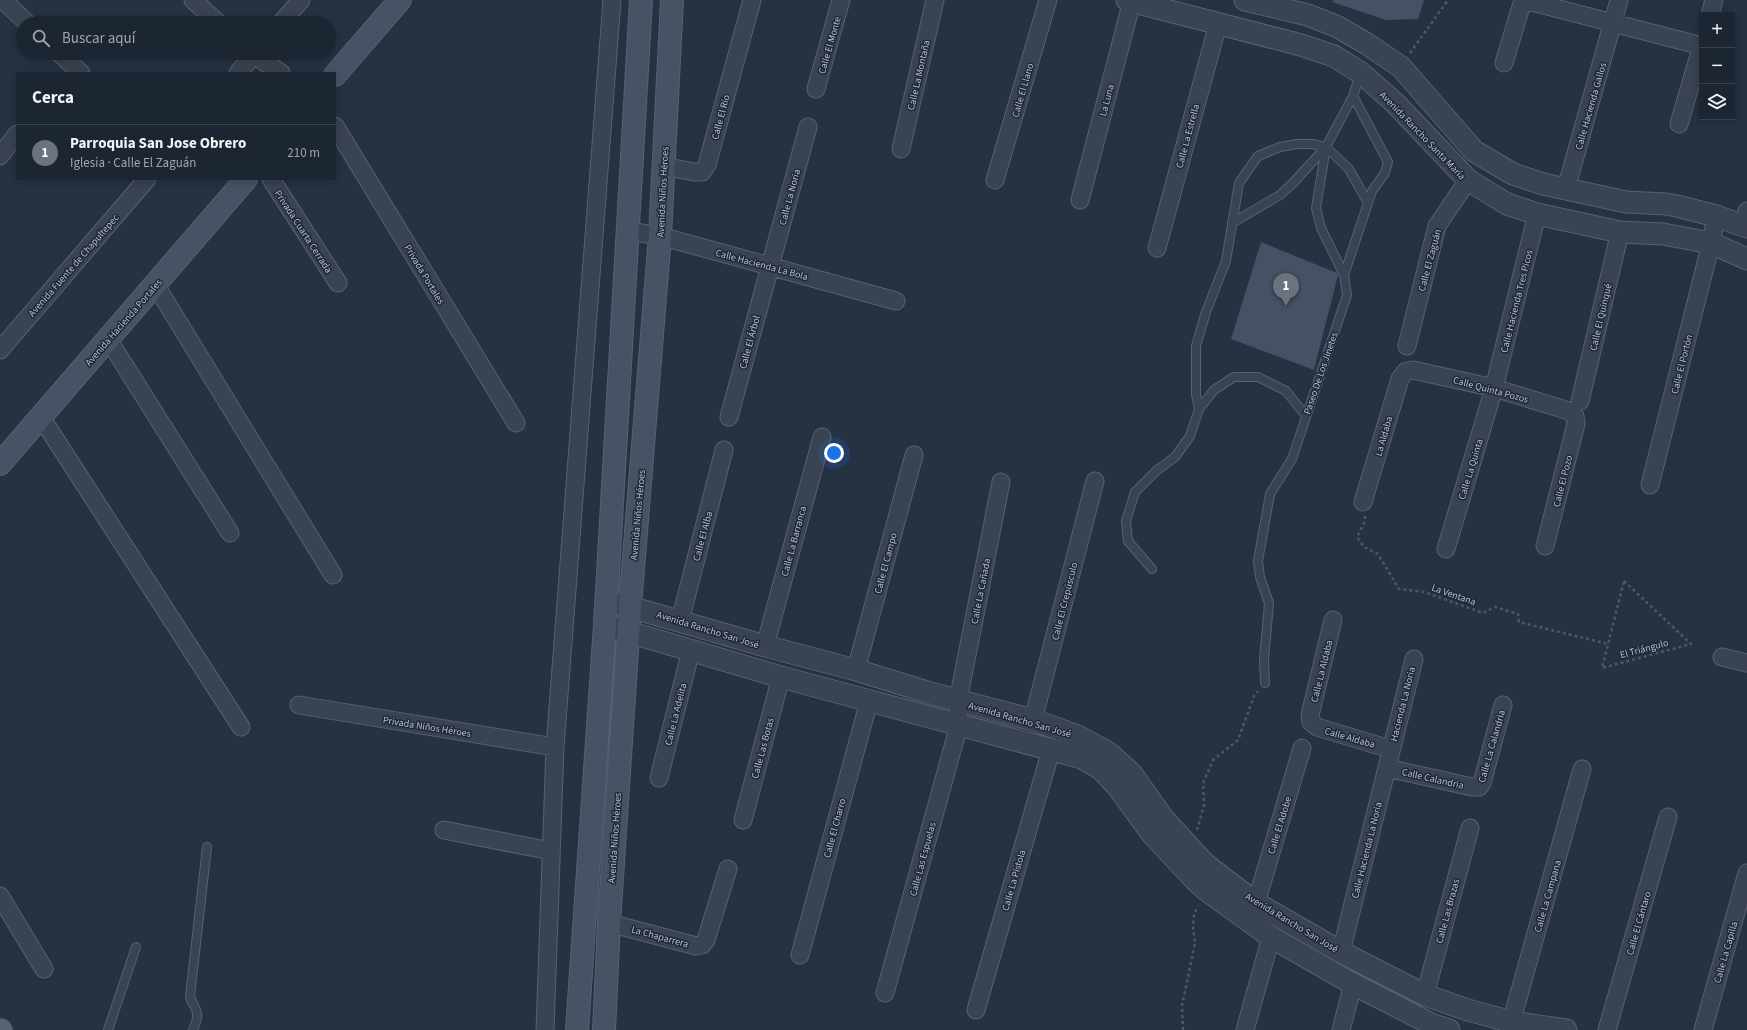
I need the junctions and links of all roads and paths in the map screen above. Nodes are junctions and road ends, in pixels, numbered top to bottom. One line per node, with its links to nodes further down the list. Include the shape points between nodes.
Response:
1 (3, 0): 19 (street)
2 (192, 0): 20 (street)
3 (301, 0): 21 (street)
4 (400, 0): 33 (main road)
5 (612, 0): 116 (street)
6 (641, 0): 57 (main road)
7 (672, 0): 43 (main road, Avenida Niños Héroes)
8 (752, 0): 43 (street, Calle El Río, via 707,165 702,172)
9 (841, 0): 34 (street, Calle El Monte)
10 (935, 0): 41 (street, Calle La Montaña)
11 (1048, 0): 47 (street, Calle El Llano)
12 (1245, 0): 29 (street, via 1308,15 1367,44)
13 (1448, 0): 29 (path)
14 (1524, 0): 22 (street); 28 (street)
15 (1619, 0): 22 (street, Calle Hacienda Gallos)
16 (1714, 0): 18 (street)
17 (1130, 1): 23 (street, Avenida Rancho Santa María); 50 (street, La Luna)
18 (1711, 12)
19 (20, 16)
20 (210, 16)
21 (287, 16)
22 (1614, 23): 24 (street); 49 (street, Calle Hacienda Gallos)
23 (1218, 24): 32 (street, Avenida Rancho Santa María, via 1334,56); 62 (street, Calle La Estrella)
24 (1699, 45)
25 (1701, 48): 36 (street)
26 (248, 60): 30 (street)
27 (262, 60): 31 (street)
28 (1504, 63)
29 (1401, 67): 49 (street, via 1474,151 1513,174)
30 (239, 72)
31 (280, 72)
32 (1361, 73): 35 (lane); 48 (street, Avenida Rancho Santa María, via 1395,103)
33 (336, 75)
34 (816, 89)
35 (1353, 96): 40 (lane); 51 (lane, Paseo De Los Jinetes, via 1388,162 1385,173 1372,191)
36 (1679, 124)
37 (336, 128): 79 (street, Privada Portales)
38 (808, 128): 64 (street, Calle La Noria)
39 (16, 135): 42 (street)
40 (1326, 147): 51 (lane, via 1349,169); 56 (lane, via 1280,195); 56 (lane, via 1297,144 1280,147 1258,156 1240,183); 65 (lane, via 1316,208 1321,228)
41 (901, 149)
42 (0, 156)
43 (663, 166): 60 (main road, Avenida Niños Héroes)
44 (146, 180): 71 (street, Avenida Fuente de Chapultepec)
45 (245, 180): 67 (main road, Avenida Hacienda Portales)
46 (272, 180): 66 (street, Privada Cuarta Cerrada)
47 (995, 180)
48 (1468, 180): 53 (street, Avenida Rancho Santa María, via 1507,204); 70 (street, Calle El Zaguán, via 1437,226)
49 (1566, 190): 52 (street, via 1626,202)
50 (1080, 200)
51 (1368, 203): 65 (lane, Paseo De Los Jinetes)
52 (1677, 206): 54 (street); 59 (street)
53 (1537, 214): 58 (street, Avenida Rancho Santa María); 73 (street, Calle Hacienda Tres Picos)
54 (1716, 216): 55 (street); 61 (street, Calle El Portón)
55 (1746, 221)
56 (1232, 223): 75 (lane, via 1226,261 1196,346 1196,395)
57 (628, 231): 60 (street, Calle Hacienda La Bola); 93 (main road)
58 (1620, 232): 59 (street, Avenida Rancho Santa María); 74 (street, Calle El Quinqué)
59 (1670, 235): 61 (street, Avenida Rancho Santa María)
60 (660, 236): 64 (street, Calle Hacienda La Bola); 94 (main road, Avenida Niños Héroes)
61 (1711, 243): 63 (street, Avenida Rancho Santa María); 86 (street, Calle El Portón)
62 (1157, 248)
63 (1747, 259)
64 (770, 266): 68 (street, Calle Hacienda La Bola); 78 (street, Calle El Árbol)
65 (1344, 275): 76 (lane, Paseo De Los Jinetes, via 1346,295)
66 (338, 283)
67 (156, 284): 69 (main road, Avenida Hacienda Portales); 92 (street)
68 (896, 301)
69 (108, 339): 77 (main road, Avenida Hacienda Portales); 88 (street)
70 (1407, 346)
71 (0, 350)
72 (1405, 372): 73 (street, Calle Quinta Pozos, via 1413,370); 87 (street, La Aldaba, via 1400,379)
73 (1494, 388): 74 (street, Calle Quinta Pozos, via 1569,411); 90 (street, Calle La Quinta)
74 (1578, 408): 89 (street, Calle El Pozo)
75 (1199, 409): 76 (lane, via 1214,390 1234,376 1258,377 1286,391); 91 (lane, via 1190,436 1175,457 1135,492 1126,521 1128,541)
76 (1306, 416): 107 (lane, Paseo De Los Jinetes, via 1292,459 1270,494 1258,561 1260,577 1269,604 1264,660)
77 (40, 417): 83 (main road, Avenida Hacienda Portales); 115 (street)
78 (729, 417)
79 (516, 423)
80 (822, 437): 100 (street, Calle La Barranca)
81 (724, 450): 96 (street, Calle El Alba)
82 (914, 456): 105 (street, Calle El Campo)
83 (0, 464)
84 (1095, 481): 112 (street, Calle El Crepúsculo)
85 (1001, 482): 109 (street, Calle La Cañada)
86 (1650, 485)
87 (1363, 502): 99 (path, La Ventana, via 1365,521 1357,537 1364,547 1378,554 1399,589 1424,592 1483,612 1495,607 1518,614 1519,622)
88 (230, 533)
89 (1545, 546)
90 (1446, 549)
91 (1152, 569)
92 (333, 575)
93 (606, 600): 94 (street, Avenida Rancho San José); 97 (main road)
94 (630, 606): 96 (street, Avenida Rancho San José); 98 (main road, Avenida Niños Héroes)
95 (1333, 620): 113 (street, Calle La Aldaba, via 1310,715)
96 (680, 621): 100 (street, Avenida Rancho San José)
97 (605, 625): 98 (street, Avenida Rancho San José); 152 (main road)
98 (628, 631): 101 (street, Avenida Rancho San José); 136 (main road, Avenida Niños Héroes)
99 (1608, 644): 99 (path, El Triángulo, via 1602,668 1691,644 1624,581)
100 (765, 646): 105 (street, Avenida Rancho San José)
101 (691, 650): 106 (street, Avenida Rancho San José); 122 (street, Calle La Adelita)
102 (1722, 657): 104 (street)
103 (1414, 659): 118 (street, Hacienda La Noria)
104 (1747, 663)
105 (856, 670): 109 (street, Avenida Rancho San José)
106 (781, 677): 108 (street, Avenida Rancho San José); 125 (street, Calle Las Botas)
107 (1266, 683): 129 (path, via 1254,696 1238,740 1213,760 1203,783 1204,805 1198,828)
108 (869, 701): 114 (street, Avenida Rancho San José); 140 (street, Calle El Charro)
109 (958, 701): 112 (street, Avenida Rancho San José); 114 (street, Calle La Cañada)
110 (299, 704): 116 (street, Privada Niños Héroes)
111 (1503, 705): 123 (street, Calle La Calandria)
112 (1034, 720): 129 (street, Avenida Rancho San José, via 1078,736 1109,753 1132,774 1163,818)
113 (1311, 722): 118 (street, Calle Aldaba, via 1317,727)
114 (959, 725): 119 (street, Avenida Rancho San José); 143 (street, Calle Las Espuelas)
115 (241, 727)
116 (555, 747): 130 (street)
117 (1302, 748): 135 (street, Calle El Adobe)
118 (1390, 749): 120 (street, Calle Hacienda La Noria)
119 (1051, 750): 133 (street, Avenida Rancho San José, via 1082,758 1101,769 1117,786 1152,834); 145 (street, Calle La Pistola)
120 (1387, 768): 123 (street, Calle Calandria); 139 (street, Calle Hacienda La Noria)
121 (1582, 769): 146 (street, Calle La Campana)
122 (659, 778)
123 (1479, 787)
124 (1668, 817): 158 (street, Calle El Cántaro)
125 (743, 820)
126 (1470, 828): 144 (street, Calle Las Brazas)
127 (444, 830): 130 (street)
128 (207, 847): 150 (lane, via 190,996 198,1014)
129 (1189, 847): 135 (street, Avenida Rancho San José, via 1205,864)
130 (551, 851): 151 (street)
131 (728, 868): 136 (street, La Chaparrera, via 706,940 702,945 696,946)
132 (1747, 873): 159 (street, Calle La Capilla)
133 (1206, 890): 137 (street, Avenida Rancho San José); 154 (path, via 1194,914 1195,943 1182,1006)
134 (0, 896): 141 (street)
135 (1256, 902): 139 (street, Avenida Rancho San José)
136 (609, 923): 153 (main road, Avenida Niños Héroes)
137 (1271, 937): 142 (street, Avenida Rancho San José); 155 (street)
138 (136, 947): 149 (lane)
139 (1341, 952): 144 (street, Avenida Rancho San José)
140 (800, 955)
141 (44, 969)
142 (1353, 984): 147 (street, Avenida Rancho San José); 156 (street)
143 (885, 993)
144 (1425, 994): 146 (street, Avenida Rancho San José)
145 (976, 1010)
146 (1510, 1026): 148 (street, Avenida Rancho San José)
147 (1438, 1028)
148 (1533, 1028): 157 (street, Avenida Rancho San José)
149 (108, 1030)
150 (193, 1030)
151 (545, 1030)
152 (577, 1030)
153 (604, 1030)
154 (1183, 1030)
155 (1245, 1030)
156 (1341, 1030)
157 (1566, 1030)
158 (1607, 1030)
159 (1703, 1030)

